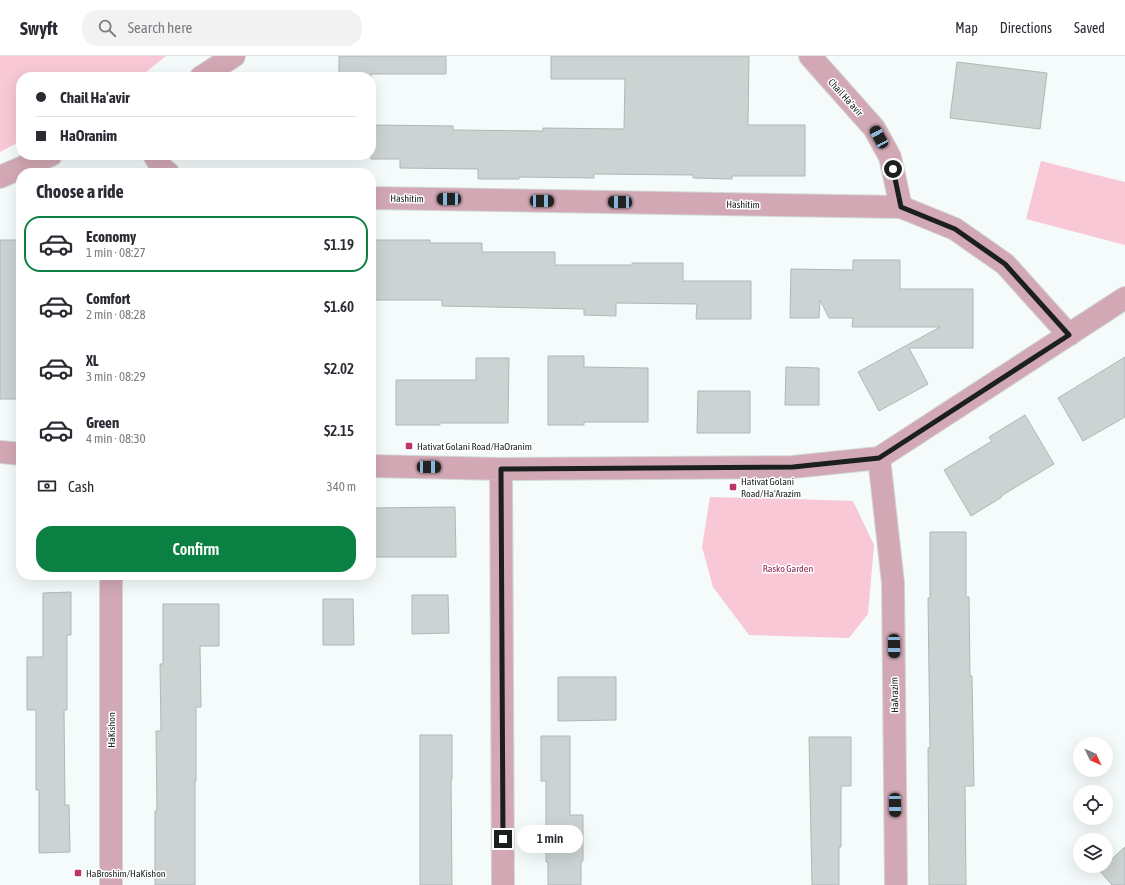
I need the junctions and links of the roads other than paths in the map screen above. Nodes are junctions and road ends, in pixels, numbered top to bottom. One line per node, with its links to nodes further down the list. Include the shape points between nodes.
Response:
1 (234, 56): 3 (street)
2 (810, 56): 9 (street, Chail Ha'avir, via 874,128 890,156)
3 (209, 72)
4 (40, 160): 5 (street)
5 (21, 168)
6 (16, 170): 7 (street)
7 (0, 177)
8 (376, 198): 9 (street, Hashitim)
9 (901, 207): 11 (street, Hashitim, via 955,229 1005,264)
10 (1125, 298): 11 (street)
11 (1069, 335): 14 (street)
12 (0, 452): 13 (street)
13 (16, 454)
14 (879, 458): 16 (street, via 793,467); 20 (street, HaArazim, via 893,583)
15 (376, 466): 16 (street)
16 (501, 469): 19 (street)
17 (110, 580): 18 (street, HaKishon)
18 (111, 885)
19 (503, 885)
20 (896, 885)

